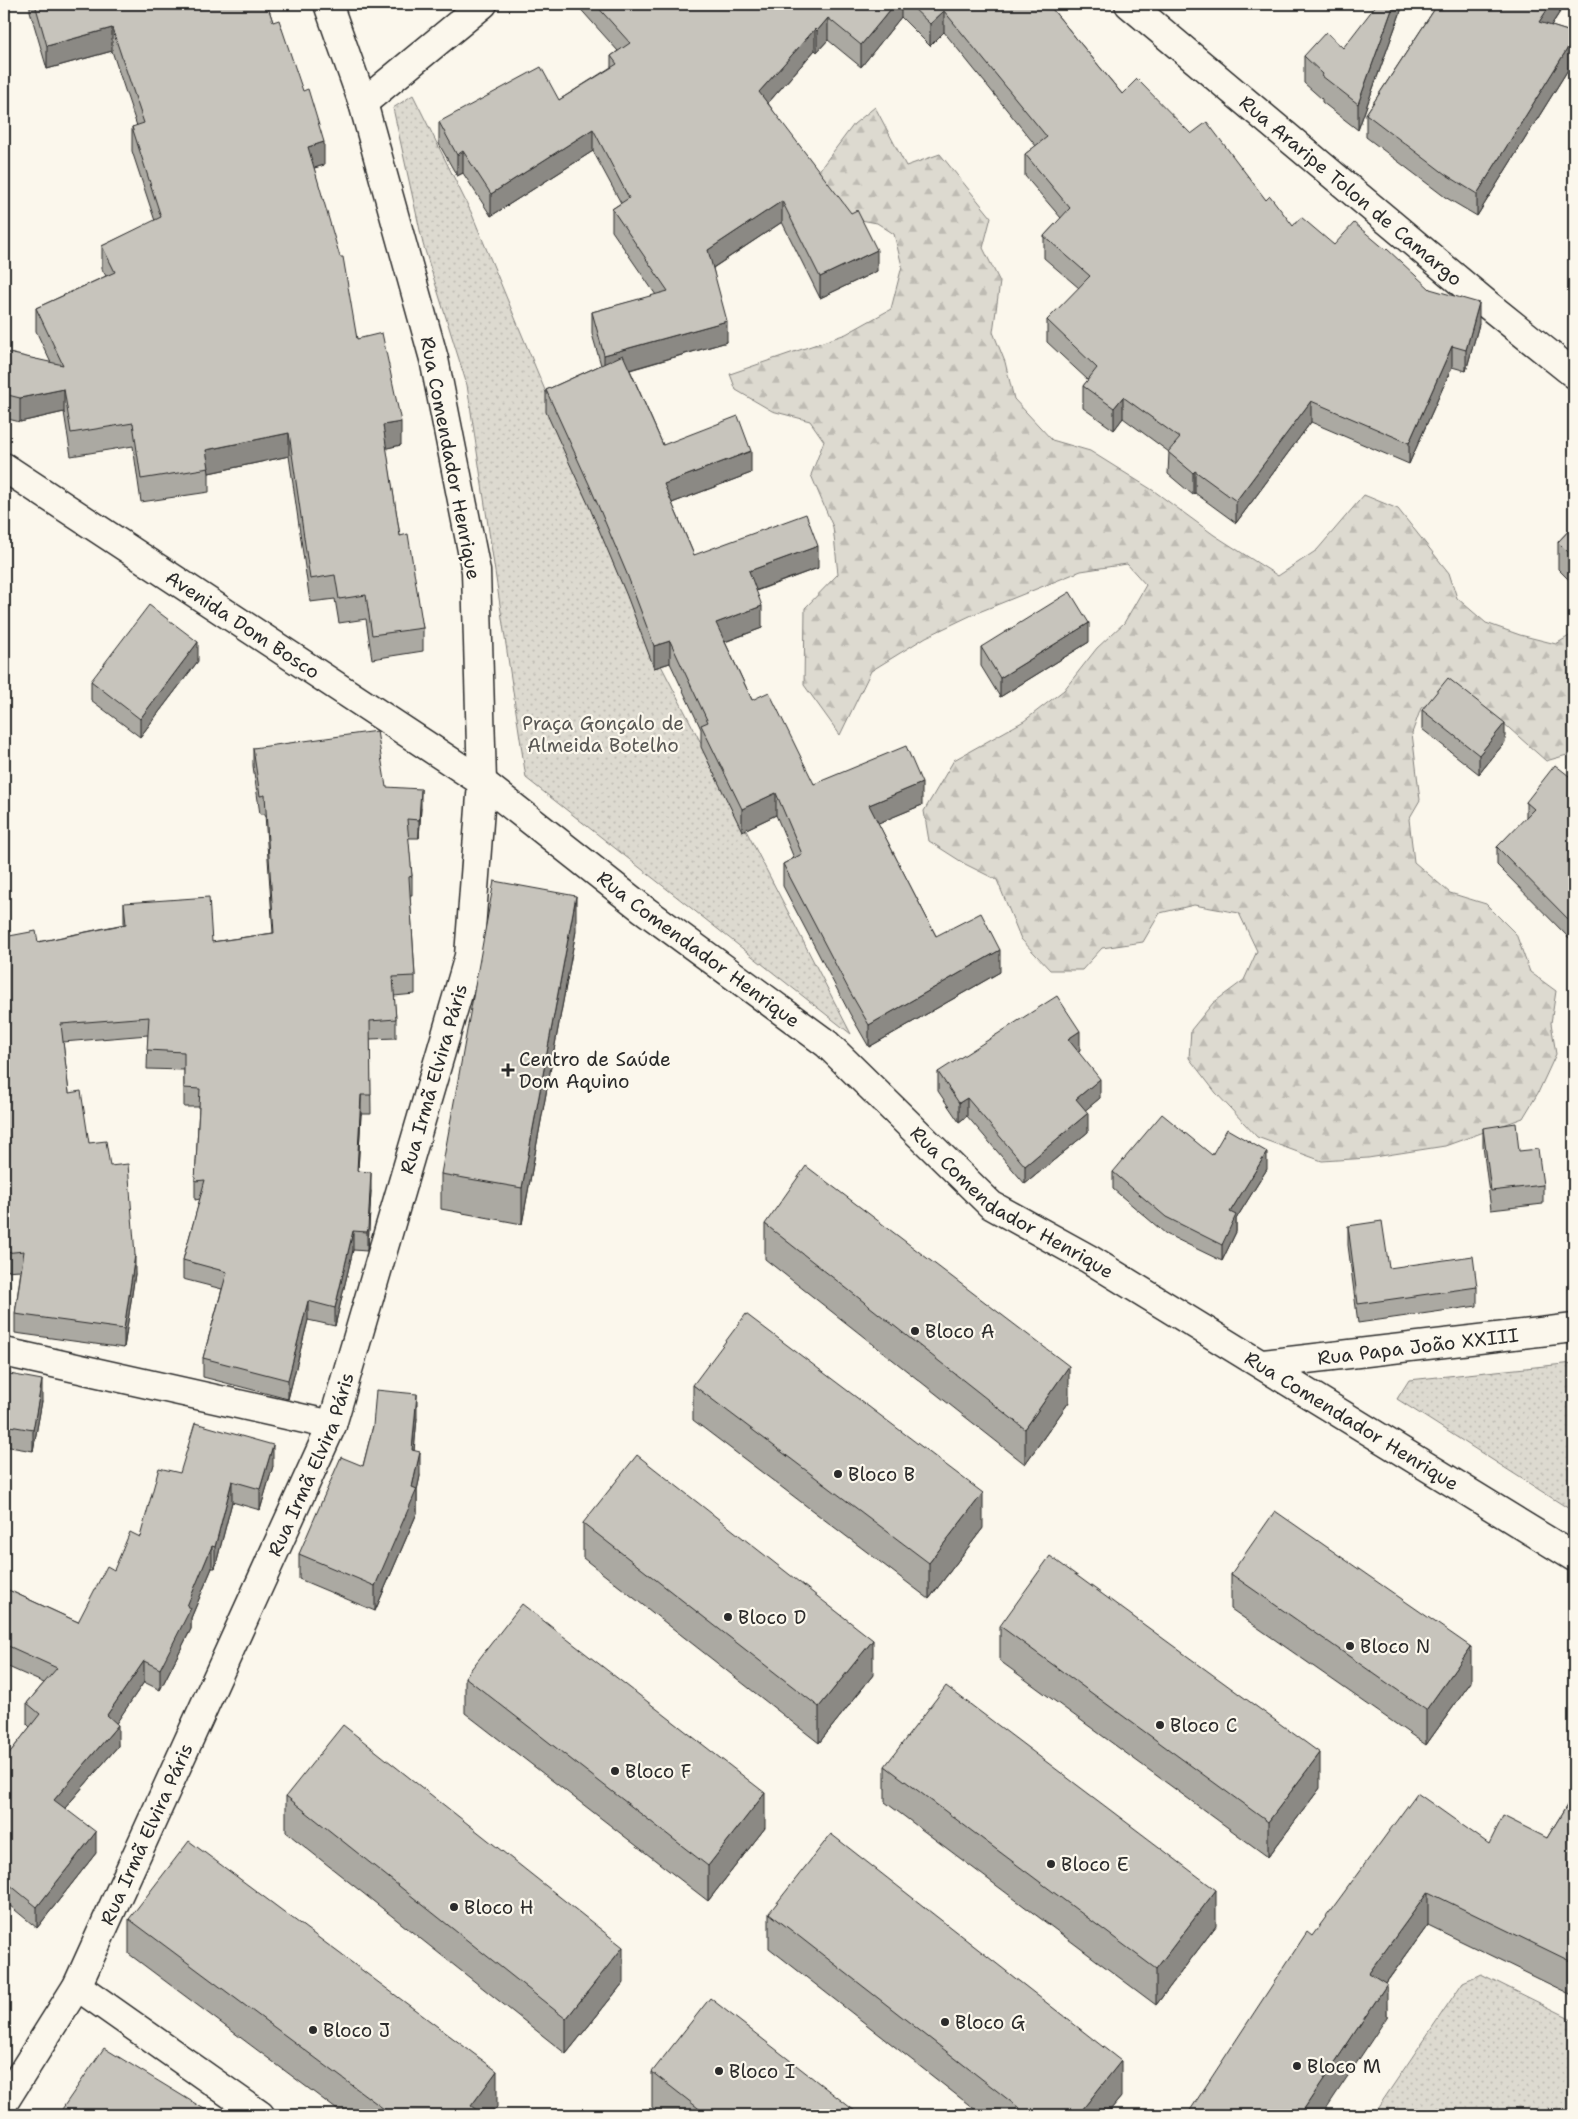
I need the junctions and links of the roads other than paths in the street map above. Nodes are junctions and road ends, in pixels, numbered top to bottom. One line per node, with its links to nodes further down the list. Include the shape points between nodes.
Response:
1 (328, 4): 4 (street, Rua Comendador Henrique)
2 (483, 4): 4 (street)
3 (1129, 4): 5 (street, Rua Araripe Tolon de Camargo)
4 (363, 103): 7 (street, Rua Comendador Henrique, via 434,359 476,571)
5 (1574, 374)
6 (4, 467): 7 (street, Avenida Dom Bosco)
7 (482, 782): 10 (street, Rua Comendador Henrique, via 643,909 827,1044 991,1205 1089,1259); 11 (street, Rua Irmã Elvira Páris, via 469,956)
8 (1574, 1328): 10 (street, Rua Papa João XXIII)
9 (4, 1352): 11 (street)
10 (1263, 1364): 12 (street, Rua Comendador Henrique)
11 (332, 1425): 13 (street, Rua Irmã Elvira Páris)
12 (1574, 1557)
13 (77, 1986): 14 (street, Rua Irmã Elvira Páris); 15 (street)
14 (4, 2102)
15 (260, 2115)

